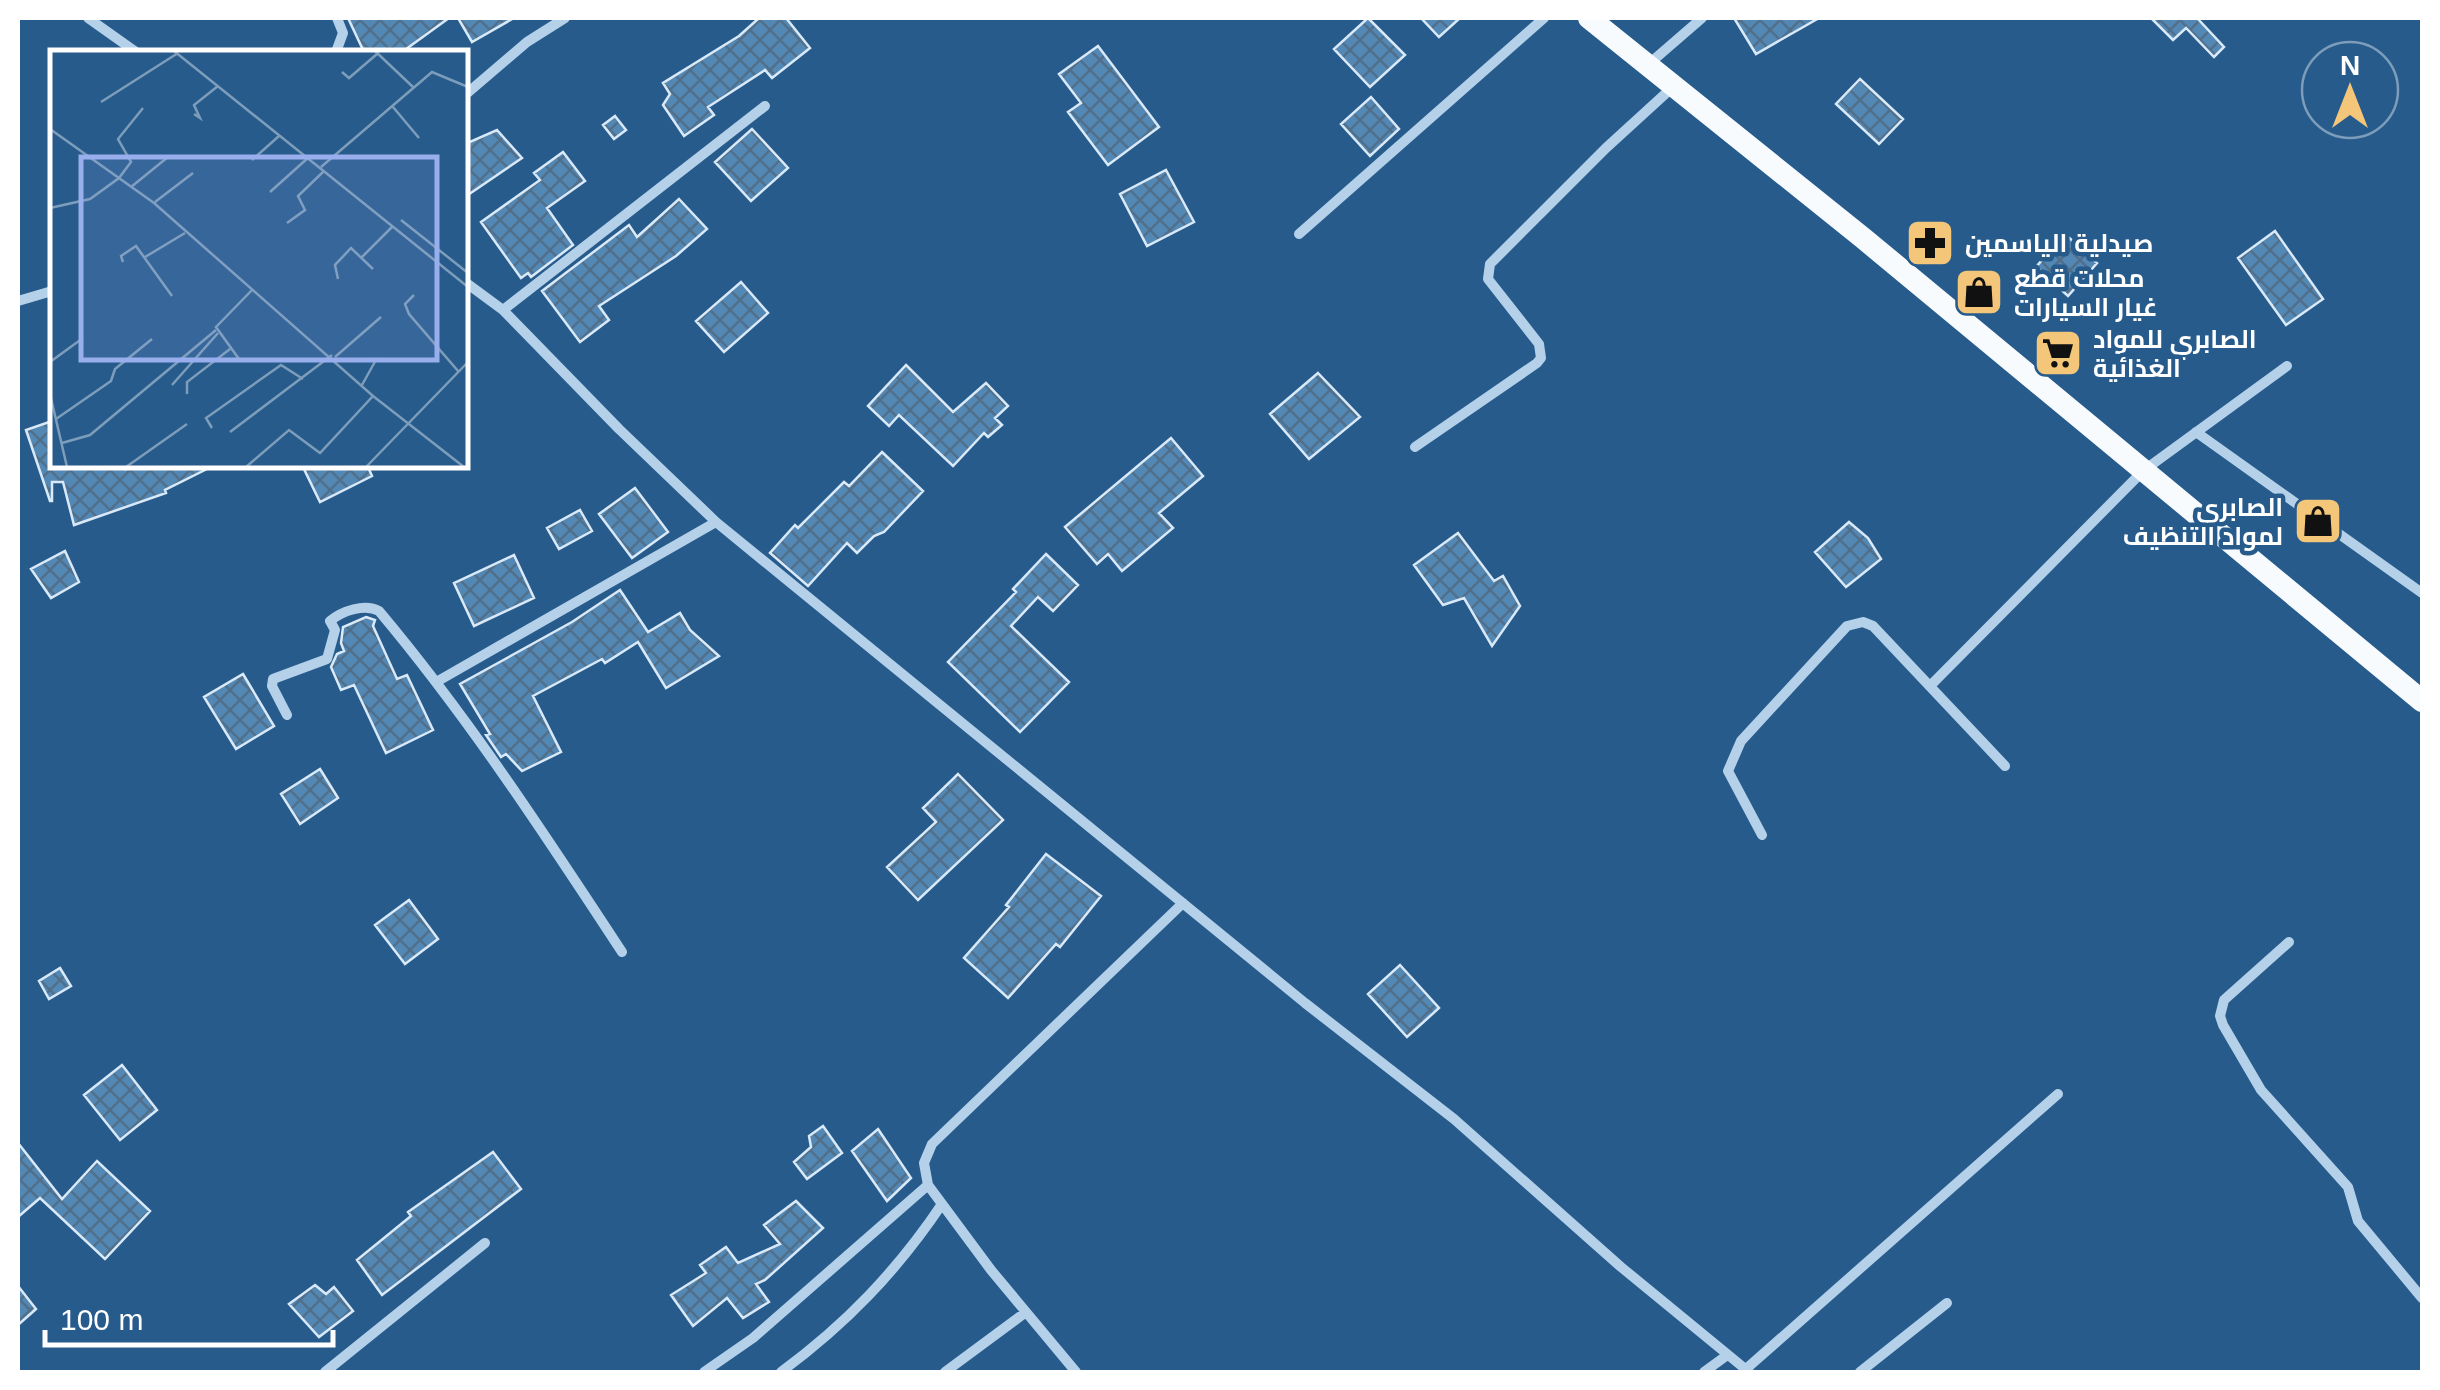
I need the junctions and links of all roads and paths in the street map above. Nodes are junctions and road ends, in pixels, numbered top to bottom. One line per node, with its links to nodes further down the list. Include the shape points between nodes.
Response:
1 (88, 18): 7 (street)
2 (337, 18): 8 (street, via 343,33)
3 (564, 18): 11 (street)
4 (1544, 18): 13 (street)
5 (1590, 18): 9 (main road)
6 (1702, 18): 9 (street)
7 (133, 50)
8 (337, 50)
9 (1650, 63): 10 (main road)
10 (1676, 85): 20 (street, via 1490,264 1488,279 1539,344 1541,358); 21 (main road)
11 (468, 92)
12 (766, 106): 17 (street)
13 (1299, 234)
14 (468, 284): 17 (street)
15 (50, 292): 16 (street)
16 (18, 301)
17 (503, 310): 22 (street)
18 (2287, 366): 19 (street)
19 (2196, 432): 21 (street); 23 (street)
20 (1416, 447)
21 (2143, 471): 25 (street); 26 (main road)
22 (716, 522): 24 (street); 30 (street)
23 (2422, 593)
24 (438, 681): 27 (street, via 379,611 366,606 330,621 335,630 327,659 273,678); 32 (street)
25 (1932, 684): 28 (street); 29 (street, via 1872,626 1847,626 1741,741 1728,771)
26 (2422, 702)
27 (287, 716)
28 (2006, 766)
29 (1762, 834)
30 (1183, 902): 34 (street, via 932,1144 924,1163); 40 (street, via 1454,1119)
31 (2288, 942): 37 (street, via 2224,1000 2223,1025 2261,1090 2348,1187 2358,1221)
32 (622, 952)
33 (2058, 1094): 41 (street)
34 (928, 1185): 35 (street); 43 (street, via 753,1338)
35 (942, 1204): 39 (street); 44 (street, via 886,1282)
36 (486, 1243): 42 (street)
37 (2422, 1298)
38 (1946, 1303): 48 (street)
39 (1026, 1312): 45 (street); 46 (street)
40 (1726, 1356): 41 (street); 47 (street)
41 (1748, 1371)
42 (325, 1372)
43 (704, 1372)
44 (780, 1372)
45 (945, 1372)
46 (1076, 1372)
47 (1704, 1372)
48 (1860, 1372)

